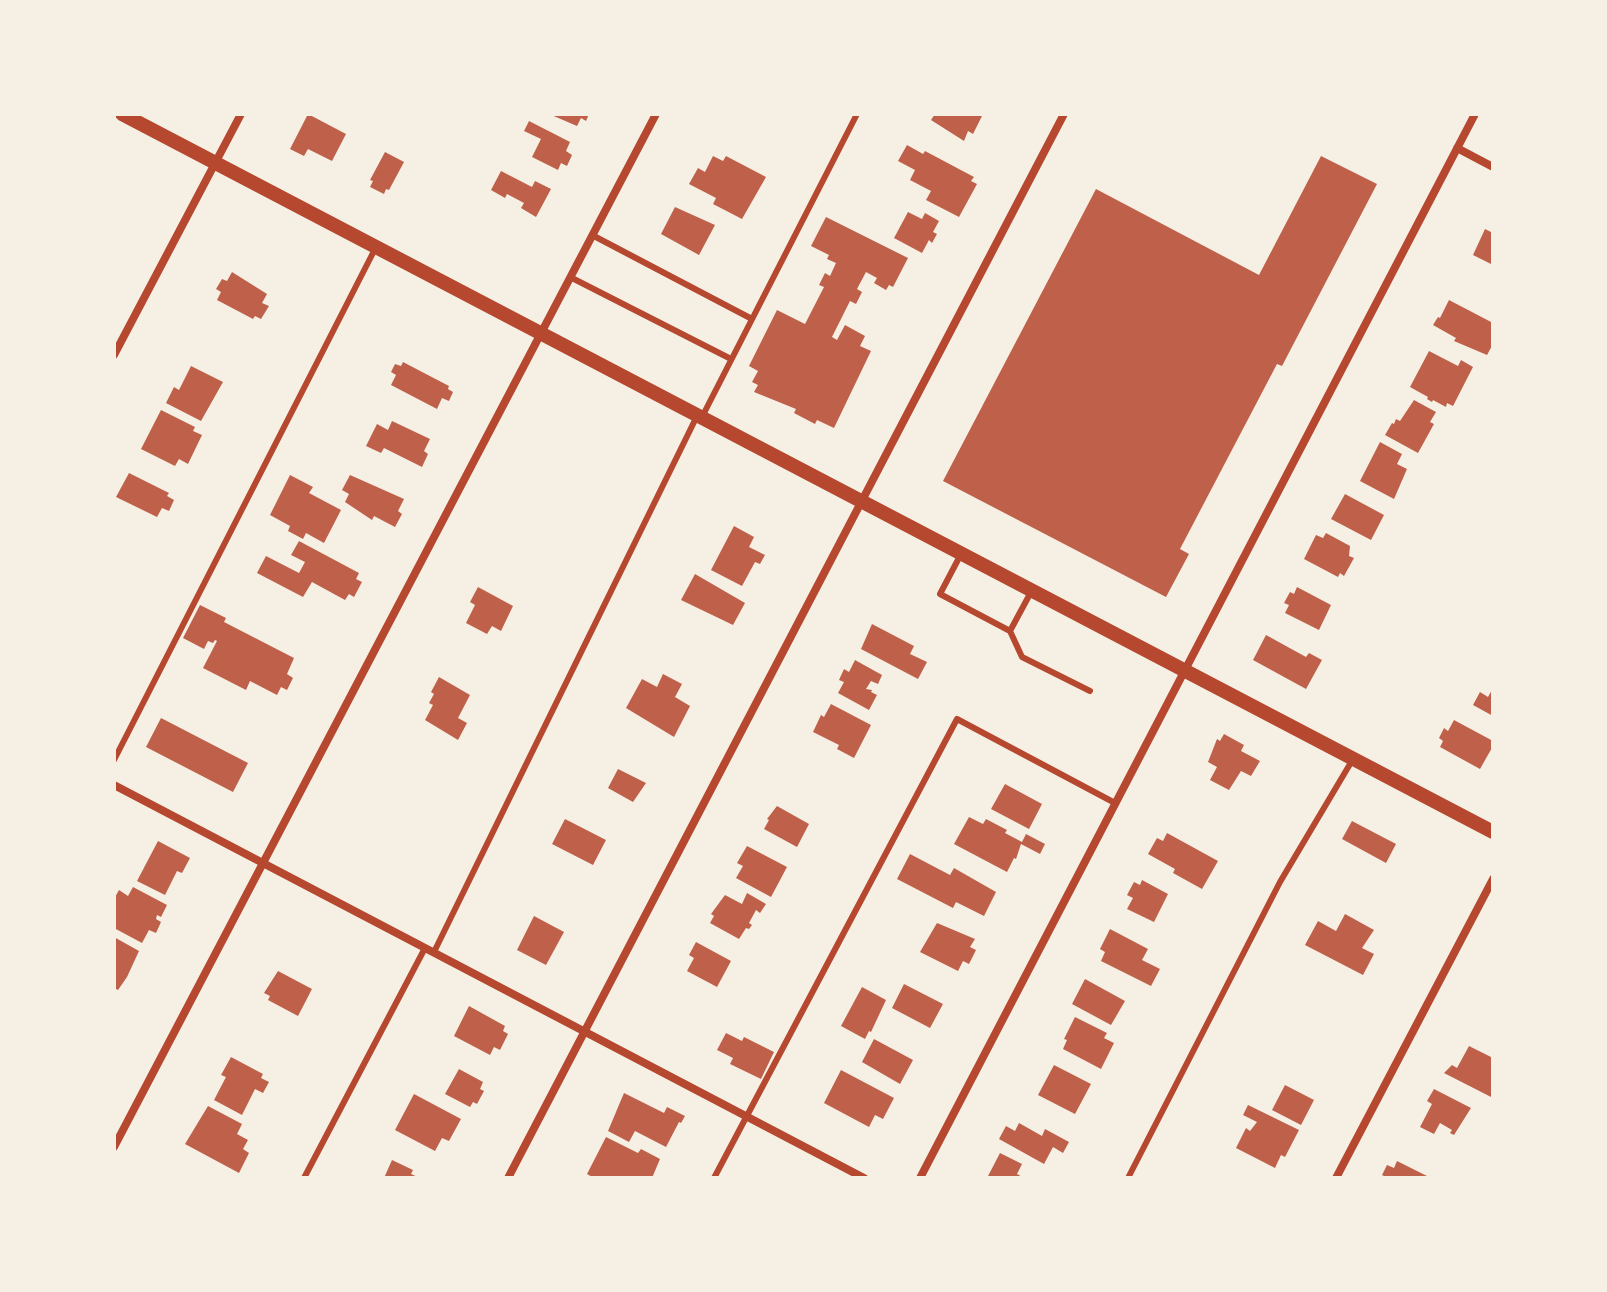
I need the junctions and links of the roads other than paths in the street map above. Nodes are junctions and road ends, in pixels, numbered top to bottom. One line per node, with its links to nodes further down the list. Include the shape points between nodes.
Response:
1 (122, 114): 8 (street)
2 (241, 114): 8 (street)
3 (656, 114): 10 (street)
4 (857, 114): 13 (lane)
5 (1064, 114): 18 (street)
6 (1475, 114): 7 (street)
7 (1457, 148): 9 (street); 22 (street)
8 (215, 163): 11 (street); 15 (street)
9 (1493, 167)
10 (592, 235): 12 (street); 13 (lane)
11 (376, 247): 14 (street); 25 (lane)
12 (570, 277): 14 (street); 16 (lane)
13 (752, 319): 16 (lane)
14 (541, 333): 17 (street); 29 (street)
15 (114, 355)
16 (731, 359): 17 (lane)
17 (700, 417): 18 (street); 32 (lane)
18 (862, 502): 19 (street); 33 (street)
19 (961, 554): 20 (street); 21 (lane, via 940,594)
20 (1032, 591): 21 (lane); 22 (street)
21 (1010, 631): 23 (lane, via 1022,657)
22 (1184, 670): 24 (street); 27 (street)
23 (1090, 691)
24 (1353, 759): 28 (street); 41 (lane, via 1280,882)
25 (114, 760)
26 (114, 785): 29 (street)
27 (1115, 803): 34 (lane, via 957,719); 40 (street)
28 (1493, 832)
29 (263, 863): 31 (street); 35 (street)
30 (1493, 879): 42 (street)
31 (425, 948): 32 (street); 36 (lane)
32 (434, 952): 33 (street)
33 (585, 1032): 34 (street); 37 (street)
34 (746, 1116): 38 (lane); 39 (street)
35 (114, 1147)
36 (304, 1178)
37 (508, 1178)
38 (714, 1178)
39 (864, 1178)
40 (920, 1178)
41 (1128, 1178)
42 (1336, 1178)

